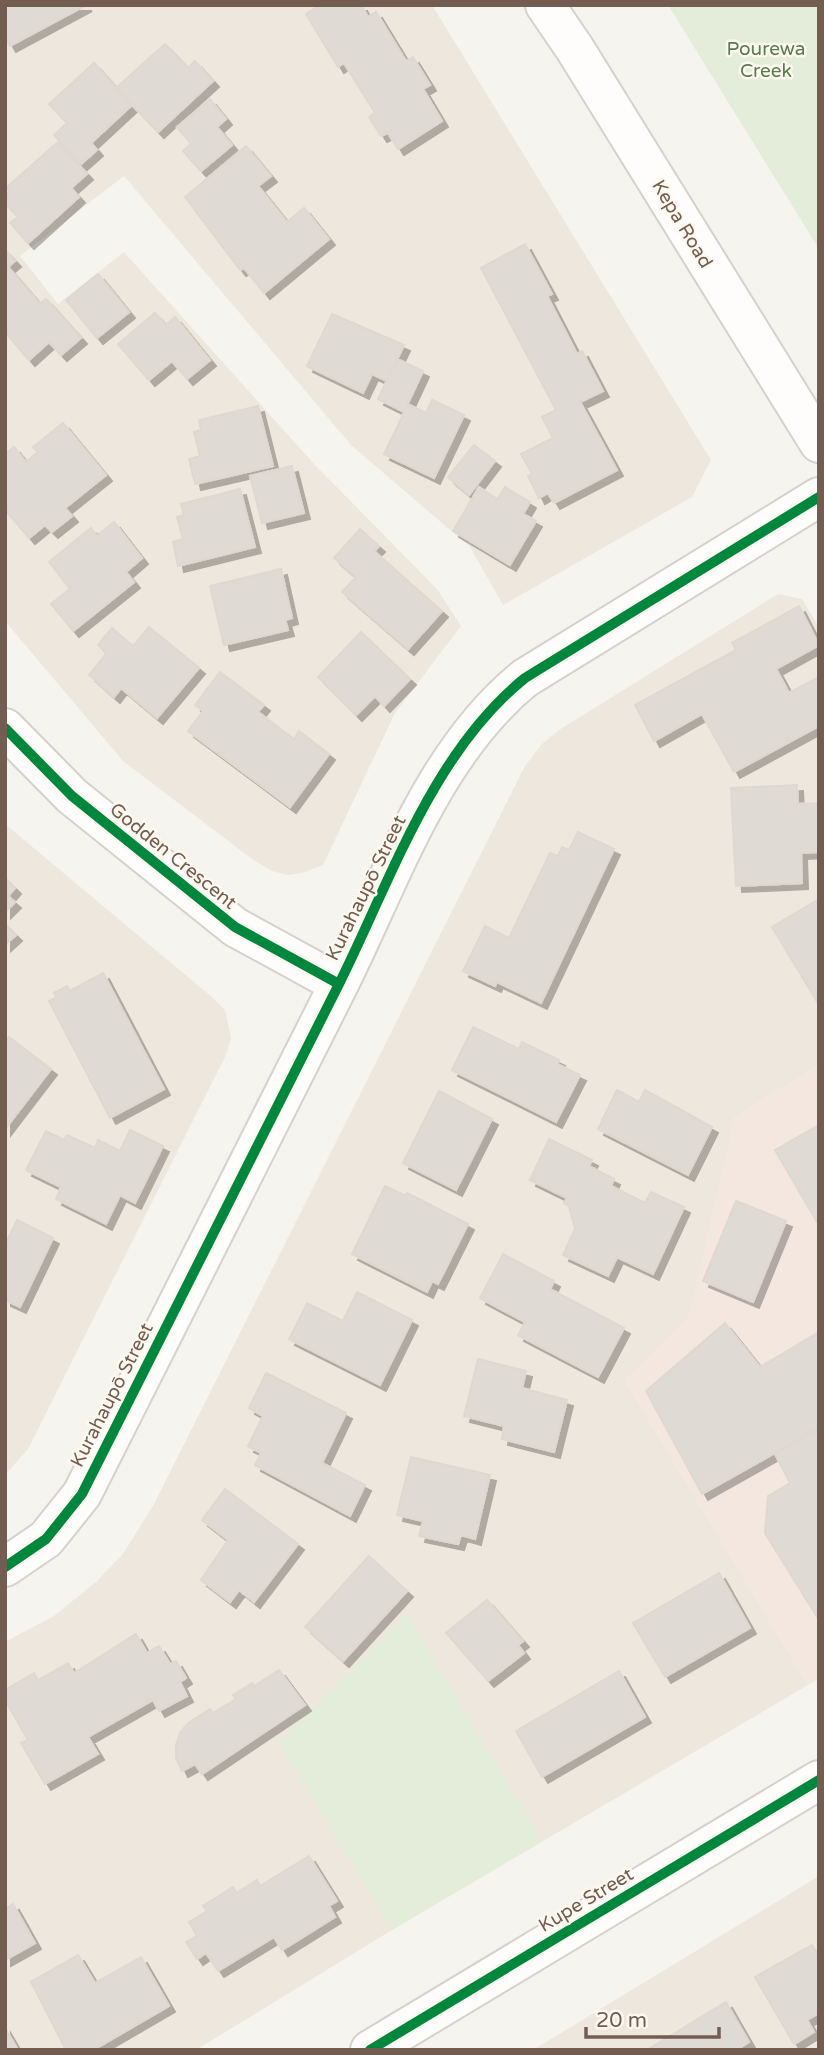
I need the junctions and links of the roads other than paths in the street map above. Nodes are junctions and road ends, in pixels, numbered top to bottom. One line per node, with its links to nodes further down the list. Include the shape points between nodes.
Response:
1 (545, 5): 2 (street, Kepa Road)
2 (819, 443)
3 (819, 497): 5 (street, Kurahaupō Street, via 503,695 462,743 436,784)
4 (5, 728): 5 (street, Godden Crescent, via 82,805 234,927)
5 (339, 984): 6 (street, Kurahaupō Street, via 82,1494 46,1539)
6 (5, 1567)
7 (819, 1780): 8 (street, Kupe Street)
8 (370, 2050)

